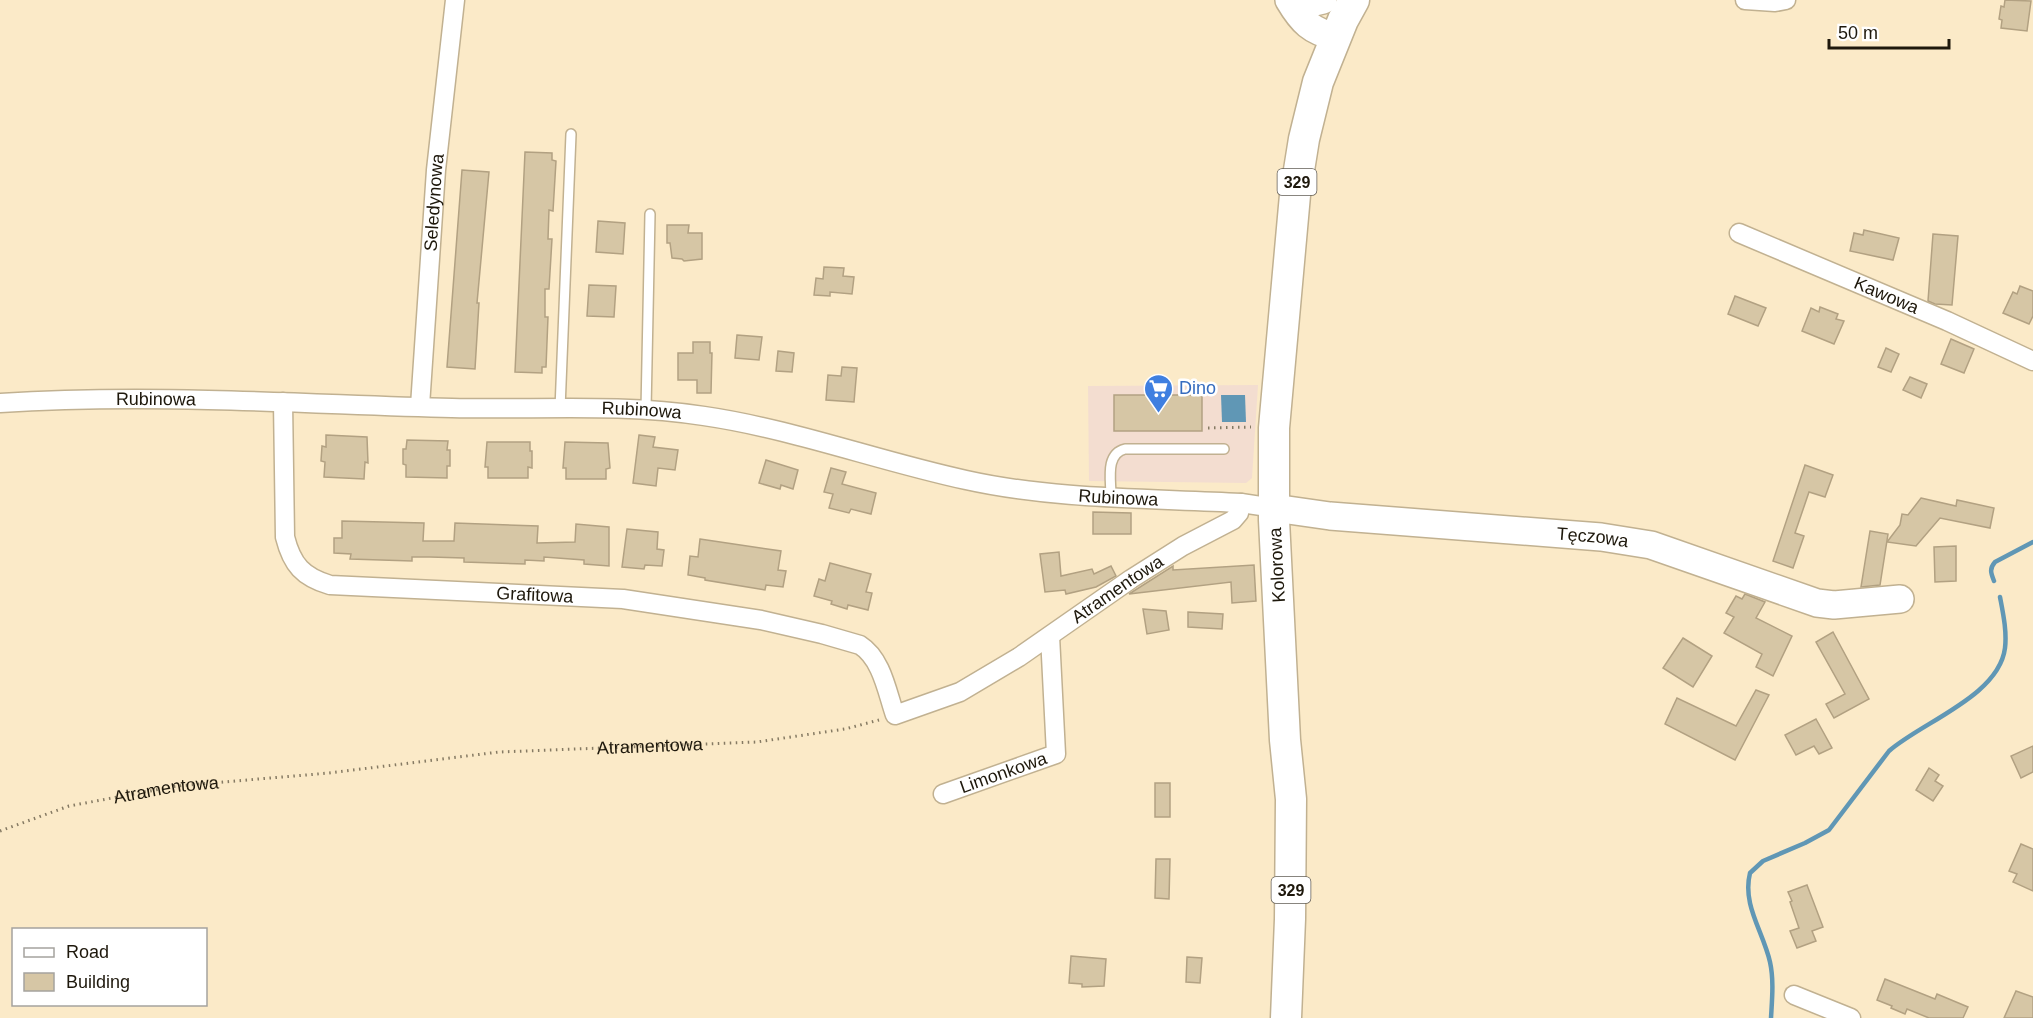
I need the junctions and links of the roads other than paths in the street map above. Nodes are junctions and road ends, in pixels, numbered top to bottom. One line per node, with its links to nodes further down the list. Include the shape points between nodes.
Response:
1 (455, 0): 13 (street, Seledynowa, via 436,171)
2 (1354, 0): 6 (main road, 329)
3 (1744, 0): 4 (street)
4 (1786, 0)
5 (1304, 1): 6 (street, via 1303,20 1312,29)
6 (1336, 36): 19 (main road, Kolorowa / 329, via 1318,82 1295,195 1274,428)
7 (571, 134): 14 (lane)
8 (650, 214): 15 (lane)
9 (1739, 233): 10 (street, Kawowa)
10 (2033, 361)
11 (283, 402): 12 (street, Rubinowa, via 142,398); 13 (street, Rubinowa); 22 (street, Grafitowa, via 285,537 298,567 312,579 330,585 623,599 790,626 860,645 869,651)
12 (0, 403)
13 (420, 406): 14 (street, Rubinowa)
14 (560, 409): 15 (street, Rubinowa)
15 (646, 410): 17 (street, Rubinowa, via 744,422 968,481 1035,492)
16 (1224, 449): 17 (lane, via 1118,451 1111,462)
17 (1111, 496): 18 (street, Rubinowa)
18 (1241, 503): 19 (street, Rubinowa); 21 (street, Atramentowa, via 1233,520 1183,546)
19 (1283, 510): 20 (street, Tęczowa, via 1601,537 1652,545 1817,603); 25 (main road, Kolorowa / 329, via 1285,740 1291,799)
20 (1900, 599)
21 (1050, 636): 22 (street, Atramentowa, via 960,692); 23 (street, Limonkowa, via 1056,754)
22 (895, 715)
23 (943, 794)
24 (1794, 995): 26 (street)
25 (1286, 1018)
26 (1851, 1018)

